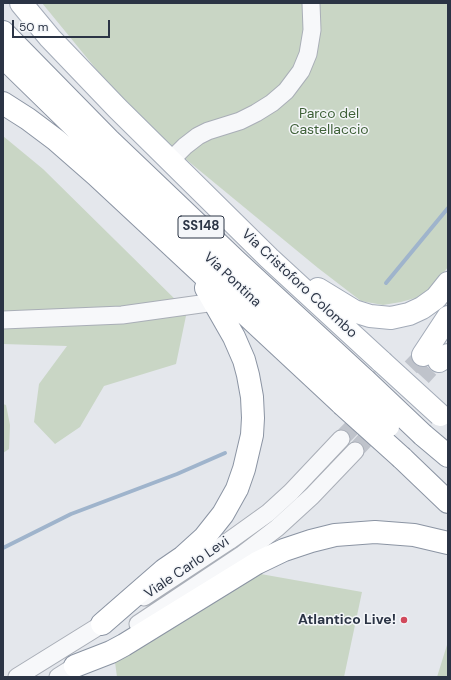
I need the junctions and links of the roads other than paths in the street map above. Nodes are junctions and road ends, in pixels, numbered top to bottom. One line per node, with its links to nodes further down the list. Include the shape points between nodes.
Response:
1 (21, 3): 8 (main road, Via Cristoforo Colombo, via 59,48)
2 (311, 3): 8 (street, via 310,48 304,65 291,85 256,114 208,131 194,139)
3 (3, 16): 6 (main road)
4 (3, 32): 6 (main road, SS148)
5 (3, 57): 17 (main road, Via Pontina / SS148, via 209,258)
6 (40, 69): 17 (main road, Via Cristoforo Colombo / SS148, via 109,140 236,261)
7 (3, 103): 10 (main road, Via Cristoforo Colombo, via 72,154)
8 (170, 161): 9 (main road, Via Cristoforo Colombo)
9 (269, 258): 11 (main road, via 349,308 377,317 398,317 417,310 436,298); 18 (main road, Via Cristoforo Colombo, bridge)
10 (192, 265): 12 (main road); 17 (main road, Via Cristoforo Colombo)
11 (448, 283)
12 (215, 302): 14 (street, via 122,315); 27 (main road, via 239,349 250,386 252,435 237,489 218,521 204,538)
13 (448, 317): 16 (main road)
14 (3, 320)
15 (448, 329): 16 (street)
16 (435, 359)
17 (353, 392): 20 (main road, Via Cristoforo Colombo / SS148, bridge); 20 (main road, Via Cristoforo Colombo, bridge)
18 (445, 418)
19 (341, 439): 27 (street, Viale Carlo Levi, via 268,513)
20 (412, 447): 22 (main road, Via Cristoforo Colombo / SS148); 23 (main road, SS148); 24 (main road); 25 (main road, Via Cristoforo Colombo)
21 (355, 451): 28 (street, Viale Carlo Levi, via 270,534)
22 (448, 456)
23 (448, 482)
24 (448, 494)
25 (448, 502)
26 (448, 543): 28 (main road, via 414,535 375,532 335,535 284,550 257,563 124,645)
27 (102, 624): 29 (street, Viale Carlo Levi)
28 (67, 672)
29 (17, 677)

